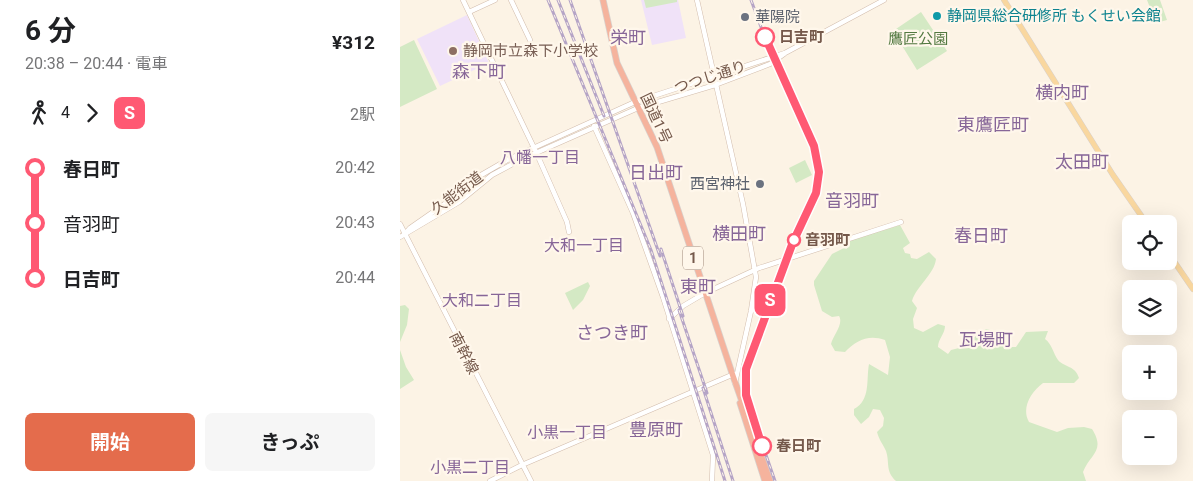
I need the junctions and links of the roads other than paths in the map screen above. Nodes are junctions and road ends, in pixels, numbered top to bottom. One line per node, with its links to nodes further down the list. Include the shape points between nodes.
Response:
1 (463, 0): 8 (street)
2 (495, 0): 8 (street)
3 (511, 0): 9 (street)
4 (602, 0): 13 (highway, 国道1号 / 1, via 617,63)
5 (697, 0): 11 (street)
6 (884, 0): 10 (street, つつじ通り)
7 (1004, 0): 18 (main road)
8 (469, 12): 17 (street)
9 (530, 40)
10 (785, 53): 11 (street, つつじ通り); 12 (street, つつじ通り, via 770,64)
11 (714, 77): 12 (street); 13 (street, つつじ通り)
12 (715, 85): 14 (street, つつじ通り); 24 (street, via 743,204)
13 (635, 102): 14 (highway, 国道1号 / 1); 15 (street, つつじ通り)
14 (638, 108): 16 (street, つつじ通り); 26 (highway, 国道1号 / 1, via 657,147)
15 (596, 120): 17 (street, 久能街道)
16 (596, 126): 17 (street, 久能街道); 27 (street, via 633,213)
17 (535, 150): 21 (street, via 567,222); 22 (street, 久能街道, via 502,162 481,175)
18 (1141, 215)
19 (901, 222): 24 (street, via 775,261)
20 (400, 224): 22 (street, 南幹線)
21 (568, 232)
22 (402, 236): 32 (street, 南幹線)
23 (1177, 266): 25 (main road)
24 (754, 271): 26 (street); 28 (street, via 751,311)
25 (1193, 289)
26 (705, 294): 27 (street, via 683,306); 29 (highway, 国道1号 / 1)
27 (669, 319): 31 (street)
28 (741, 358): 29 (street); 30 (street)
29 (733, 376): 30 (highway, 国道1号 / 1); 31 (street)
30 (736, 385): 36 (highway, 国道1号 / 1); 37 (highway, 国道1号 / 1)
31 (694, 392): 32 (street); 35 (street, via 714,464)
32 (522, 465): 33 (street); 34 (street, 南幹線)
33 (490, 481)
34 (531, 481)
35 (712, 481)
36 (765, 481)
37 (770, 481)

